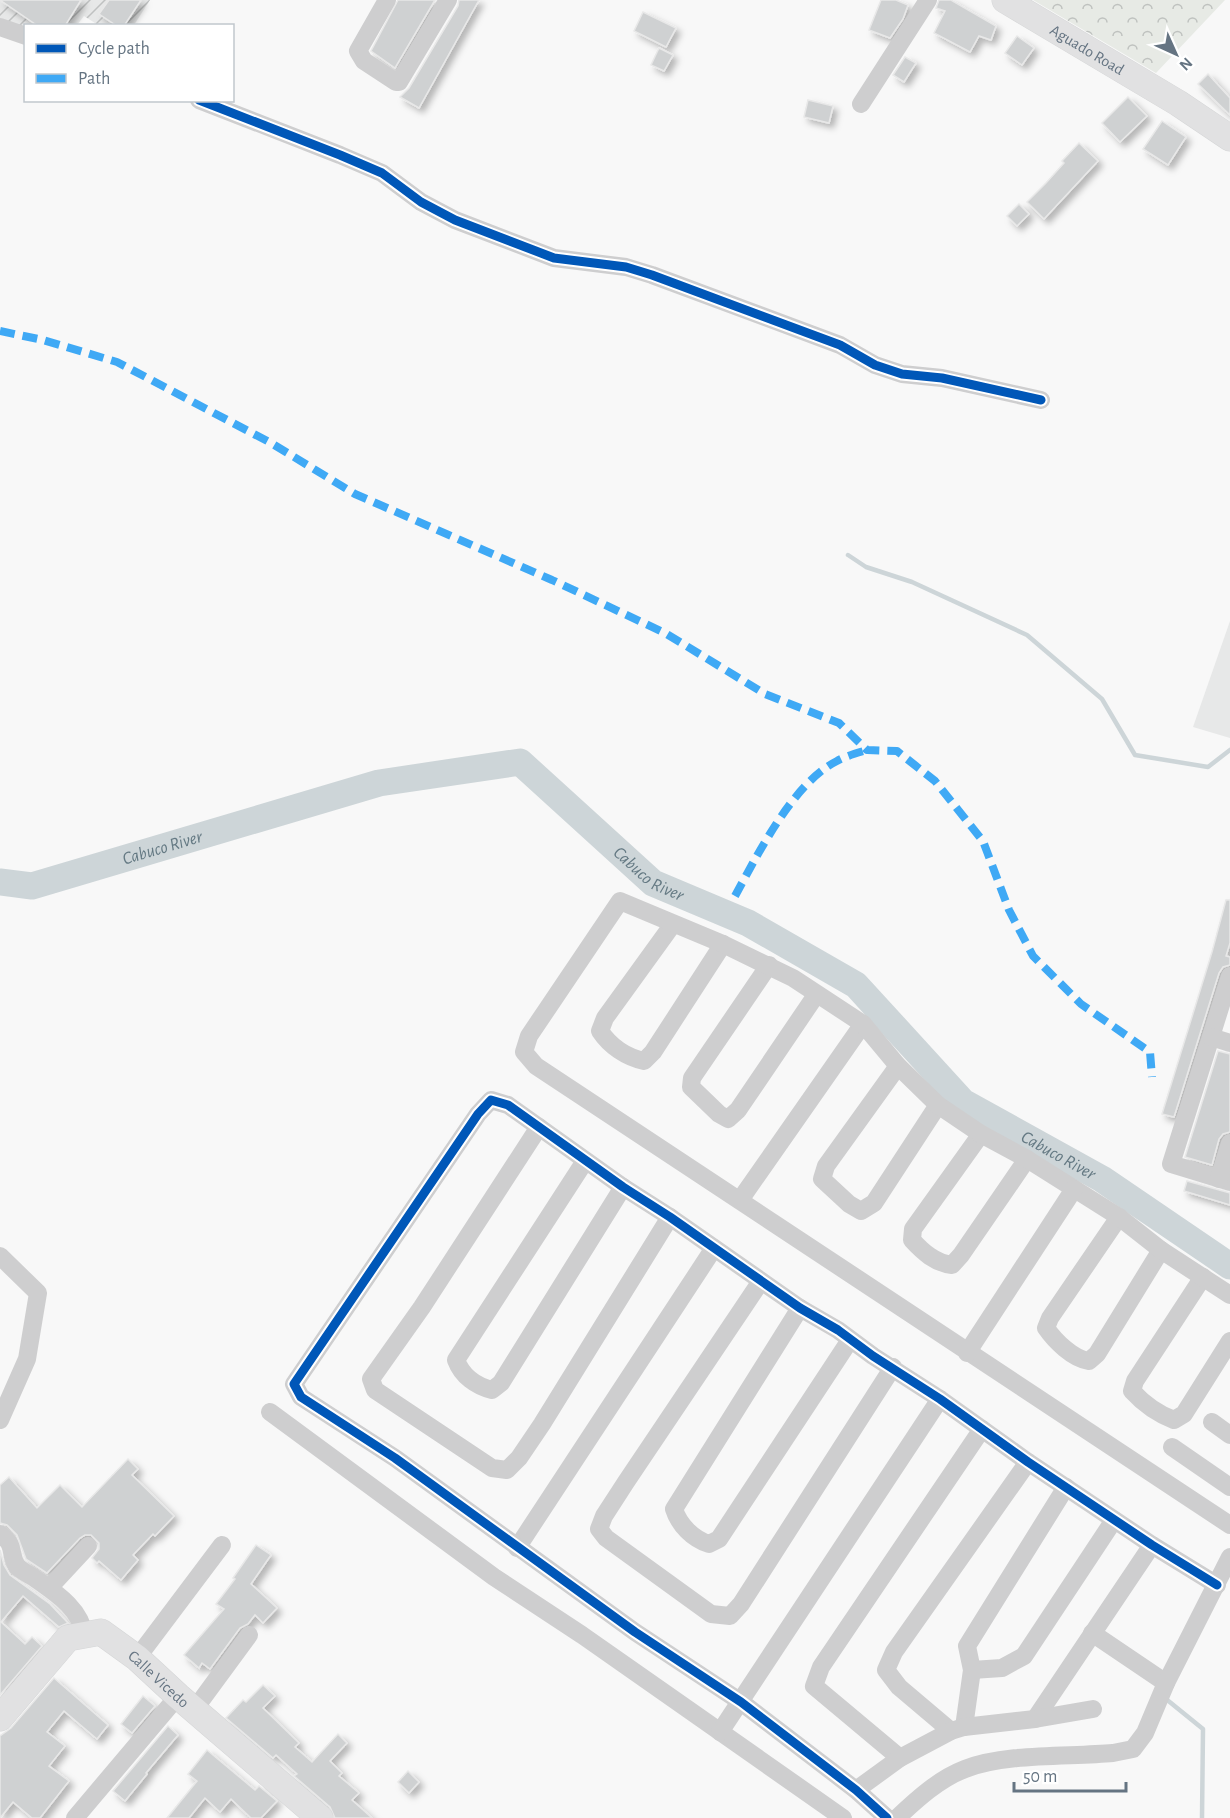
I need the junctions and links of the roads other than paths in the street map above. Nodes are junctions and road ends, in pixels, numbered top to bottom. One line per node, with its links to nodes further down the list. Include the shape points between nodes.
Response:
1 (387, 0): 2 (street, via 358,51 364,61 396,82)
2 (448, 0)
3 (928, 0): 8 (street)
4 (1005, 0): 9 (street, Aguado Road)
5 (0, 27): 6 (street)
6 (24, 35)
7 (204, 102): 10 (street, via 382,173 421,202 455,220 554,258 626,267 652,275 840,345 875,365 902,374 942,378)
8 (861, 104)
9 (1230, 138)
10 (1041, 400)
11 (673, 924): 12 (street); 12 (street, via 605,1018 600,1031 631,1058 644,1061 653,1052); 29 (street, via 620,901 529,1036 524,1052 536,1066)
12 (723, 944): 13 (street)
13 (769, 965): 15 (street); 15 (street, via 692,1078 691,1087 719,1114 728,1119 738,1110)
14 (1230, 976): 17 (street)
15 (816, 995): 16 (street)
16 (862, 1024): 19 (street); 29 (street)
17 (1211, 1037): 18 (street); 26 (street, via 1171,1164)
18 (1230, 1043)
19 (898, 1066): 20 (street); 20 (street, via 826,1166 822,1179 831,1189 861,1211 874,1203)
20 (938, 1105): 22 (street)
21 (539, 1127): 25 (street); 30 (street, via 371,1379 375,1390 492,1468 507,1470 542,1424); 59 (street, via 508,1105 490,1100 294,1384 301,1397 395,1458)
22 (981, 1134): 24 (street); 24 (street, via 913,1229 912,1240 940,1263 952,1265 961,1255)
23 (1230, 1143): 26 (street)
24 (1027, 1159): 28 (street)
25 (585, 1161): 27 (street); 27 (street, via 456,1360 460,1371 480,1387 492,1390 501,1383)
26 (1224, 1180)
27 (623, 1187): 30 (street)
28 (1074, 1189): 31 (street); 41 (street)
29 (740, 1200): 41 (street)
30 (670, 1217): 32 (street)
31 (1119, 1217): 33 (street); 33 (street, via 1046,1328 1081,1360 1097,1354)
32 (714, 1248): 36 (street); 59 (street)
33 (1161, 1250): 35 (street)
34 (0, 1256): 45 (street, via 38,1293 27,1359)
35 (1203, 1277): 37 (street); 40 (street, via 1132,1391 1174,1420 1184,1414)
36 (761, 1281): 38 (street); 42 (street, via 599,1528 606,1538 711,1614 730,1616 741,1604)
37 (1230, 1295)
38 (800, 1308): 39 (street); 39 (street, via 674,1509 678,1520 699,1541 709,1544 719,1539)
39 (850, 1340): 42 (street)
40 (1230, 1341)
41 (967, 1353): 54 (street)
42 (893, 1367): 43 (street)
43 (940, 1399): 47 (street); 69 (street)
44 (270, 1412): 75 (street, via 494,1576)
45 (0, 1420)
46 (1212, 1422): 48 (street)
47 (982, 1429): 50 (street); 76 (street, via 820,1667 814,1686)
48 (1230, 1435)
49 (1172, 1447): 52 (street)
50 (1028, 1462): 51 (street); 74 (street, via 894,1652 886,1670 899,1687)
51 (1066, 1487): 53 (street); 67 (street, via 967,1646)
52 (1230, 1487)
53 (1114, 1520): 57 (street); 67 (street, via 1024,1656 1002,1668)
54 (1230, 1526)
55 (0, 1534): 62 (street, via 10,1541 18,1566)
56 (222, 1545): 66 (street)
57 (1152, 1545): 61 (street); 63 (street)
58 (88, 1546): 62 (street)
59 (518, 1548): 69 (street)
60 (1230, 1557): 61 (street)
61 (1217, 1584): 68 (street)
62 (49, 1588): 64 (street, via 78,1614)
63 (1092, 1633): 68 (street); 73 (street)
64 (84, 1635): 66 (street, Calle Vicedo, via 101,1632); 72 (street, via 68,1638)
65 (249, 1635): 70 (street)
66 (137, 1658): 70 (street, Calle Vicedo)
67 (972, 1670): 74 (street)
68 (1166, 1683): 82 (street, via 1146,1733 1133,1749 987,1762 964,1769 938,1784)
69 (741, 1702): 75 (street); 77 (street)
70 (186, 1703): 78 (street); 79 (street, Calle Vicedo)
71 (1093, 1709): 73 (street)
72 (0, 1718)
73 (1035, 1719): 74 (street)
74 (958, 1729): 76 (street)
75 (720, 1732): 80 (street)
76 (900, 1758): 77 (street)
77 (856, 1790): 81 (street)
78 (75, 1818)
79 (320, 1818)
80 (843, 1818)
81 (887, 1818)
82 (897, 1818)

